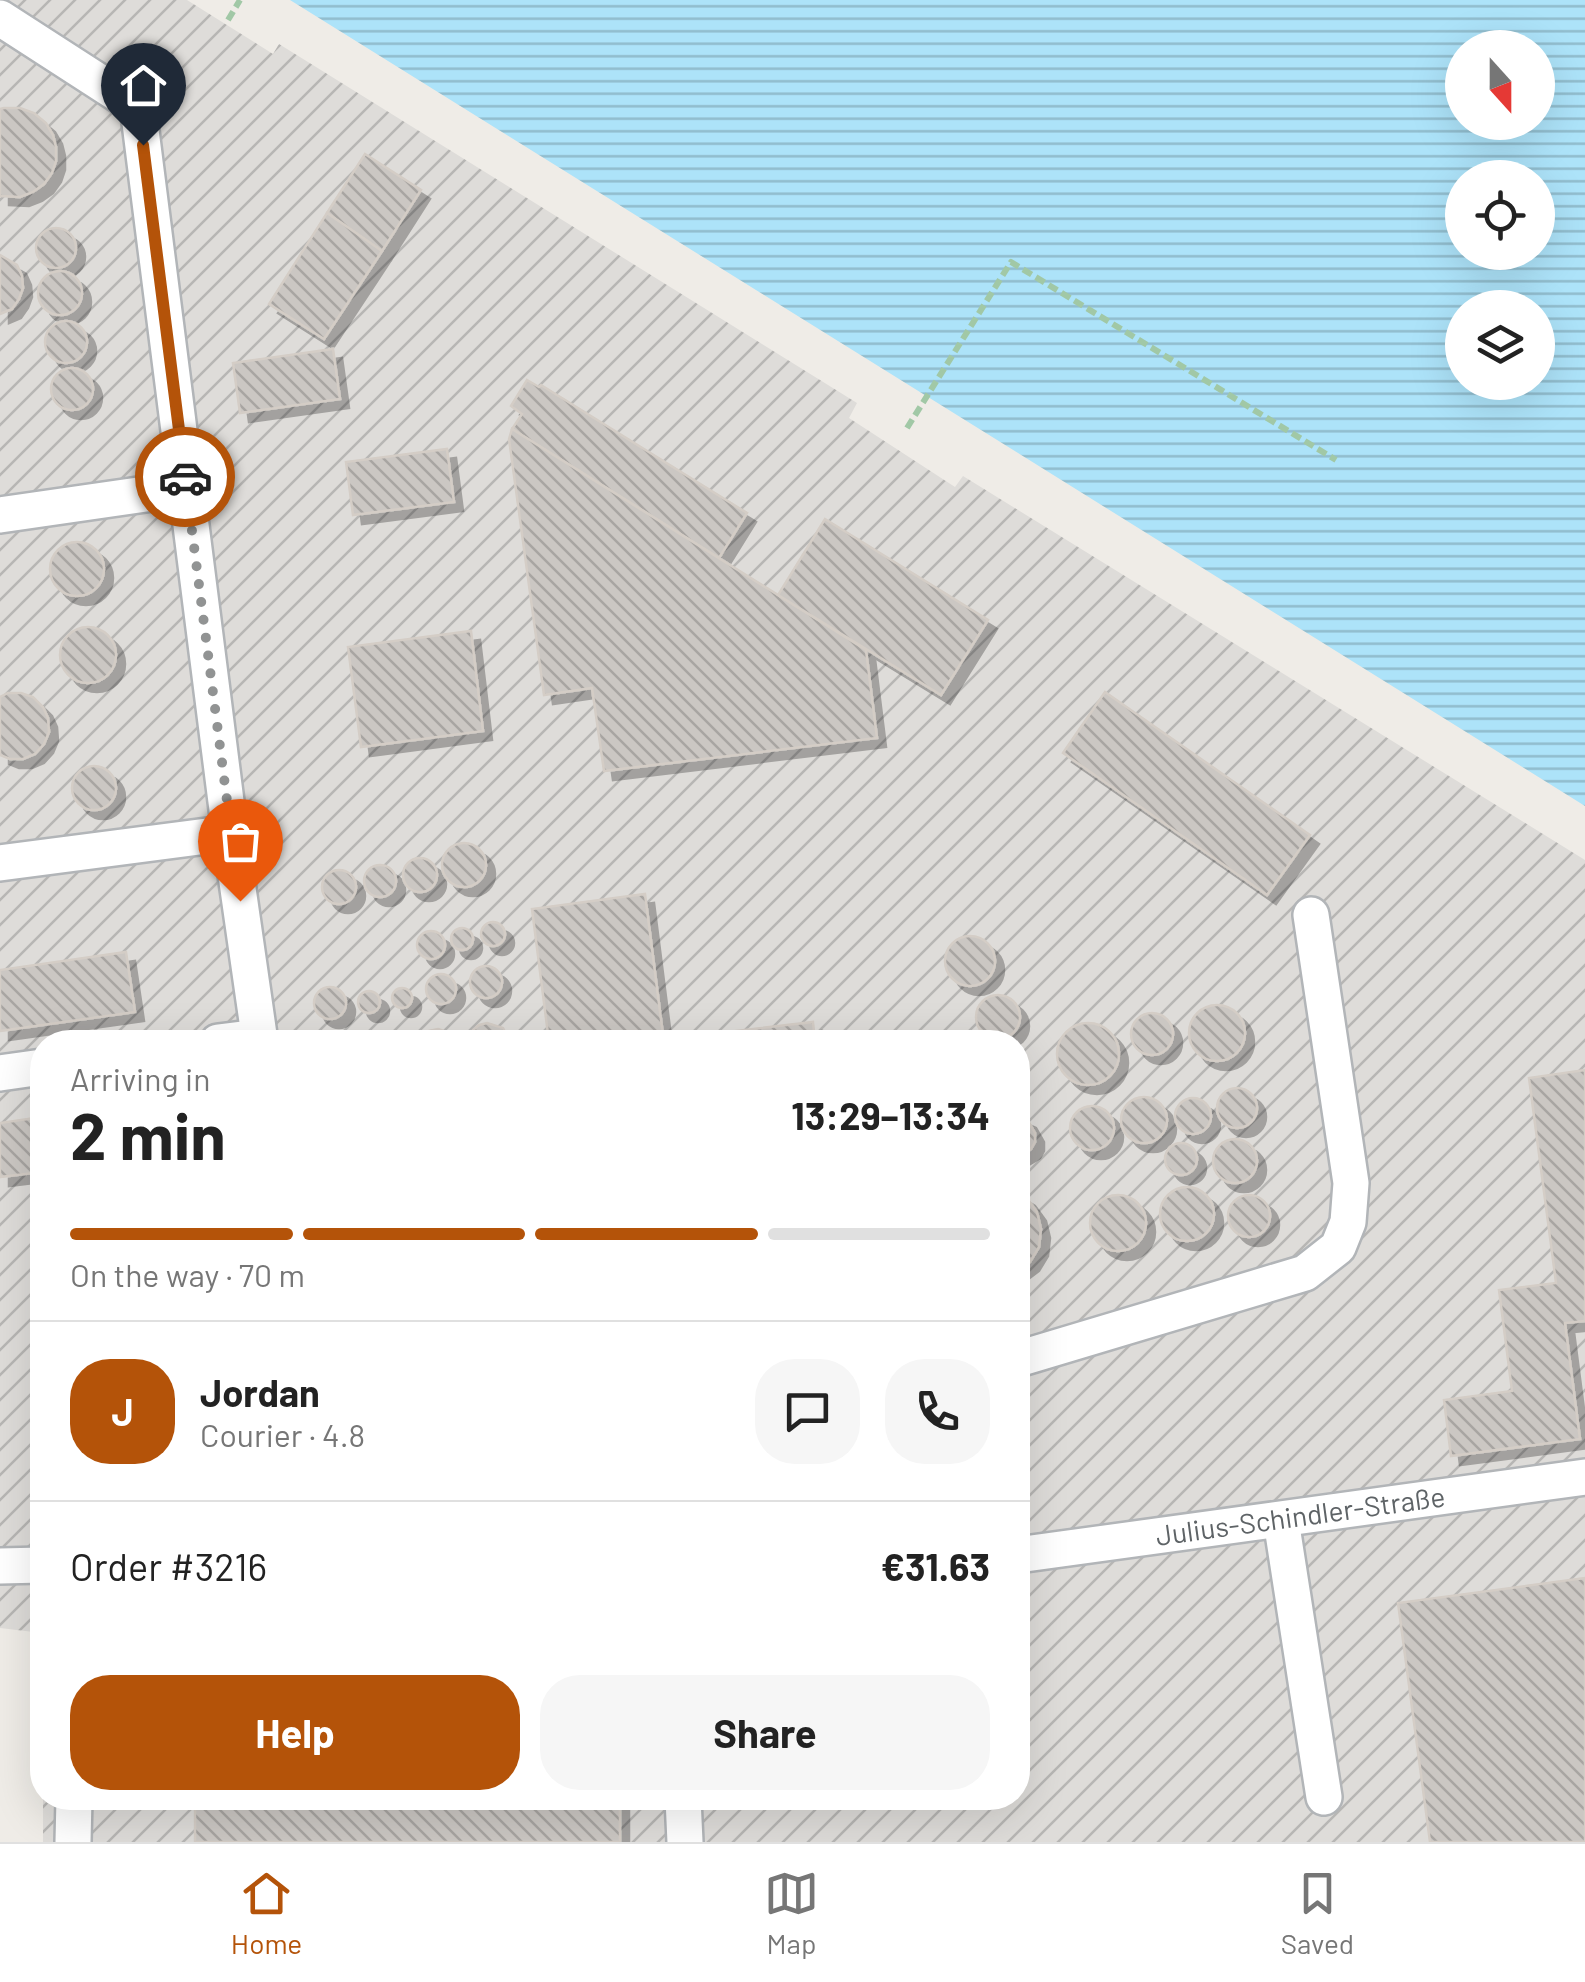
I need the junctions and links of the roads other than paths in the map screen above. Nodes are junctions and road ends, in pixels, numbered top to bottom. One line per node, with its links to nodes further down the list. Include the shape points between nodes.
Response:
1 (0, 18): 2 (street, via 138,107)
2 (186, 488): 3 (street); 4 (street)
3 (0, 515)
4 (230, 833): 5 (street); 7 (street)
5 (0, 863)
6 (1311, 915): 10 (street, via 1352,1183 1338,1247 1305,1273)
7 (258, 1030)
8 (30, 1069): 9 (street)
9 (0, 1073)
10 (1030, 1355)
11 (1585, 1477): 12 (street, Julius-Schindler-Straße)
12 (1281, 1520): 13 (street, Julius-Schindler-Straße); 16 (street)
13 (1030, 1553)
14 (30, 1565): 15 (street)
15 (0, 1566)
16 (1324, 1797)
17 (74, 1810): 19 (street)
18 (684, 1810): 20 (street)
19 (73, 1842)
20 (685, 1842)

